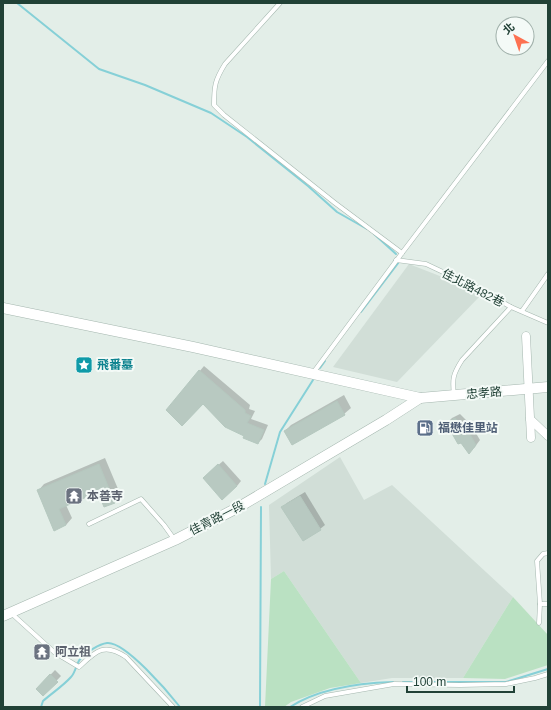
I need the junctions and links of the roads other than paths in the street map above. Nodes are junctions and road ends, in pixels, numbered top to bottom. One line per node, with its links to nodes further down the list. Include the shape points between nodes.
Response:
1 (280, 3): 3 (lane, via 225,64 214,87 214,105 224,116)
2 (548, 61): 3 (lane)
3 (402, 253): 4 (lane)
4 (396, 260): 6 (lane, 佳北路482巷, via 426,264); 11 (lane)
5 (548, 274): 8 (lane)
6 (511, 307): 8 (lane, 佳北路482巷); 14 (lane, via 456,369 452,380)
7 (3, 308): 11 (street)
8 (522, 312): 9 (lane, 佳北路482巷)
9 (548, 323)
10 (526, 336): 13 (street)
11 (312, 373): 15 (street)
12 (548, 387): 13 (street, 忠孝路)
13 (528, 389): 14 (street, 忠孝路); 16 (street)
14 (454, 395): 15 (street, 忠孝路)
15 (420, 398): 20 (street, 佳青路一段, via 239,508)
16 (530, 419): 17 (street); 18 (street)
17 (548, 436)
18 (531, 438)
19 (89, 524): 20 (lane, via 140,500)
20 (175, 540): 24 (street, 佳青路一段)
21 (548, 553): 22 (lane, via 542,554 537,561)
22 (540, 604): 23 (lane); 25 (lane)
23 (548, 604)
24 (5, 615): 27 (lane, via 54,652 79,667 97,652 108,648 117,651 126,657)
25 (540, 623)
26 (548, 674): 28 (lane, via 506,684 394,684 324,696)
27 (173, 707)
28 (302, 707)

